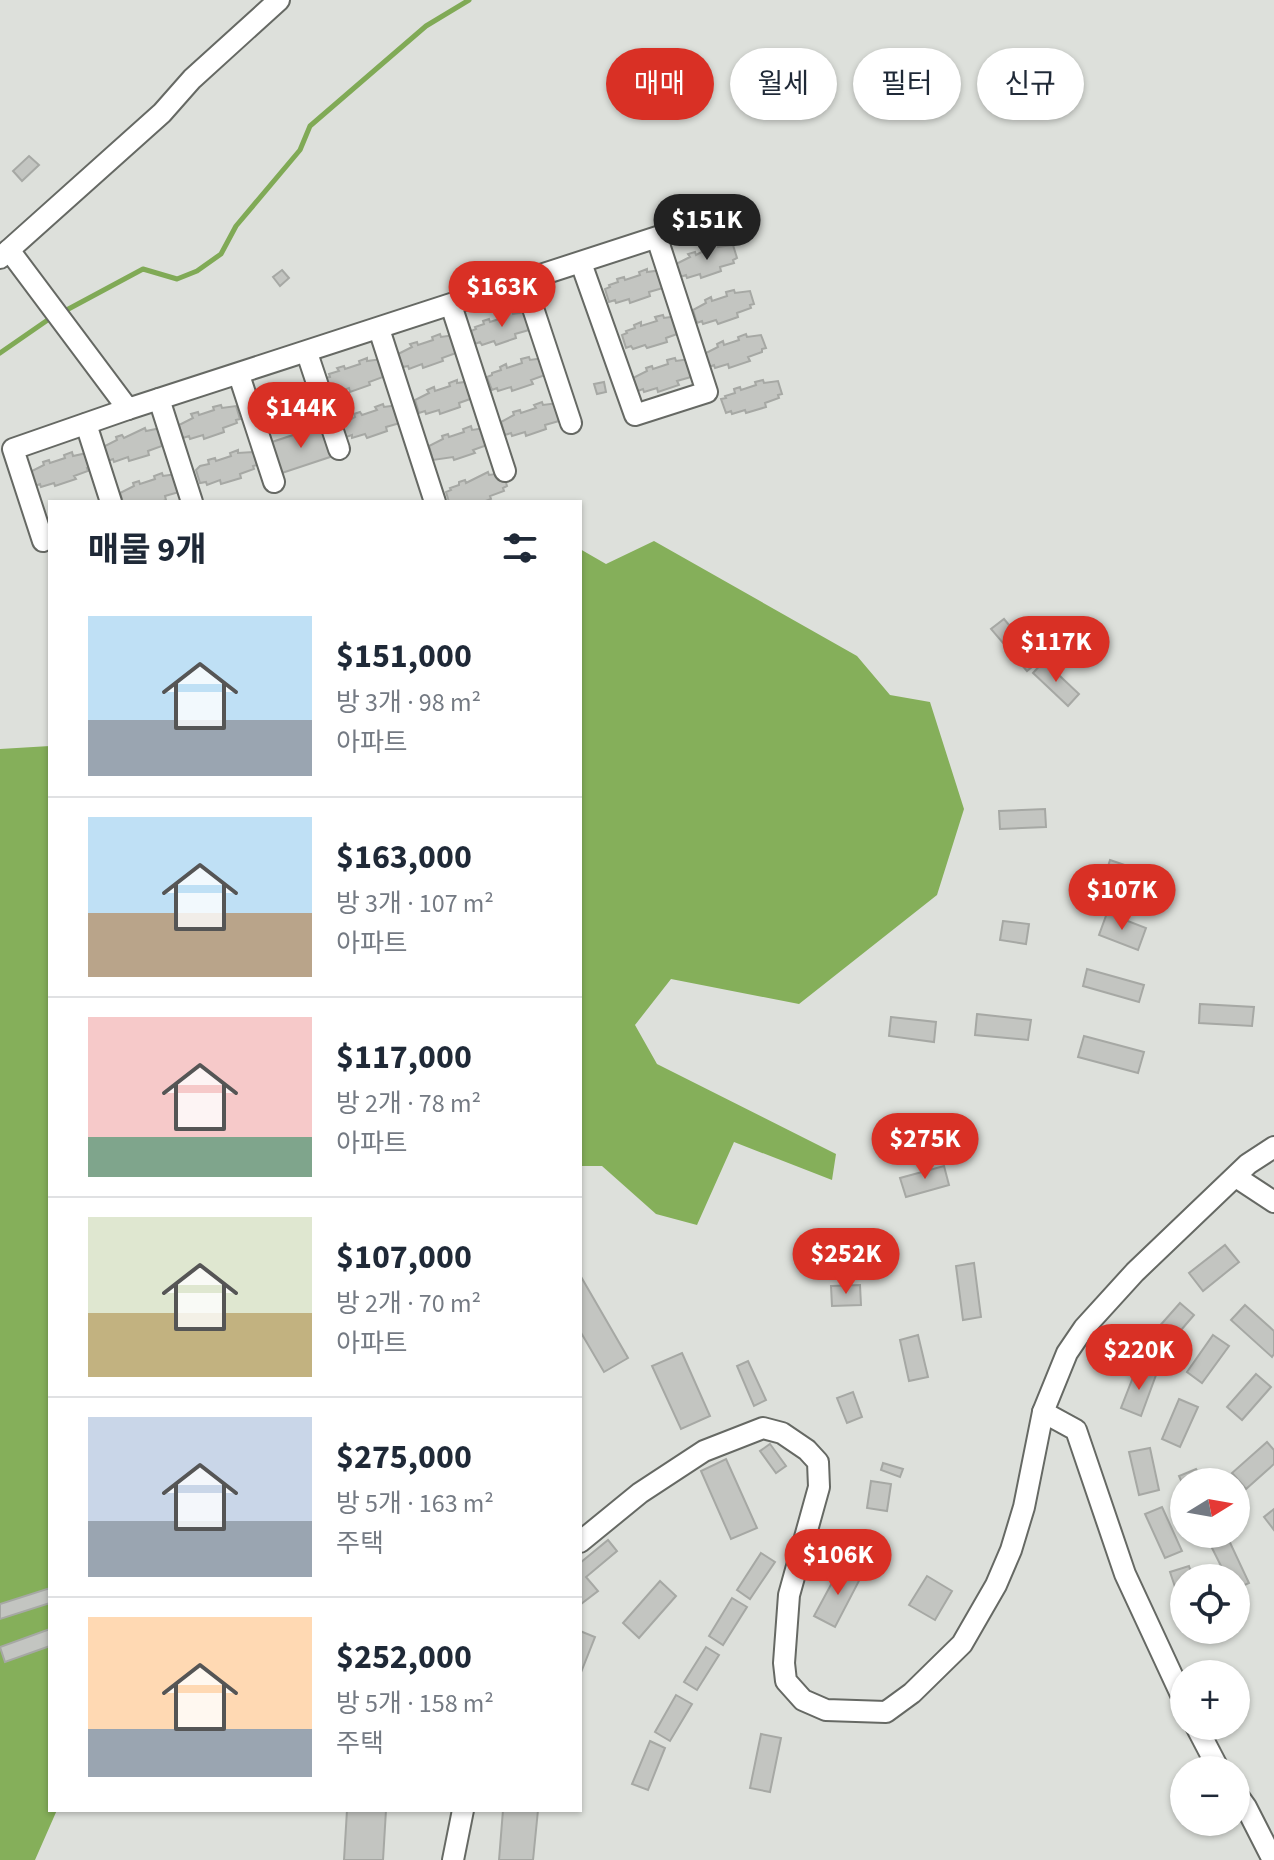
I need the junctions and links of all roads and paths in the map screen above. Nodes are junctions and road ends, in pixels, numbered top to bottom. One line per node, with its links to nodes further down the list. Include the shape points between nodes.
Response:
1 (279, 0): 4 (street)
2 (722, 216): 3 (street)
3 (657, 238): 5 (street); 5 (street, via 707,392 635,415)
4 (5, 254): 12 (street, via 58,313)
5 (581, 263): 6 (street)
6 (524, 281): 7 (street); 13 (street)
7 (451, 305): 8 (street); 16 (street)
8 (379, 329): 9 (street); 20 (street)
9 (307, 353): 10 (street); 15 (street)
10 (239, 375): 11 (street); 17 (street)
11 (159, 399): 12 (street); 19 (street)
12 (128, 409): 14 (street)
13 (571, 423)
14 (86, 424): 18 (street); 21 (street, via 13,449)
15 (339, 449)
16 (505, 471)
17 (274, 482)
18 (110, 500)
19 (191, 500)
20 (434, 500)
21 (43, 541)
22 (1274, 1147): 23 (street)
23 (1236, 1177): 24 (street); 25 (street, via 1084,1328 1067,1353)
24 (1274, 1202)
25 (1043, 1412): 26 (street, via 1024,1507 996,1585 962,1644 886,1712 826,1710 803,1700 786,1681 789,1595 819,1487 818,1462 782,1433 763,1428 704,1451); 27 (street, via 1076,1430 1125,1574)
26 (582, 1540)
27 (1170, 1671)
28 (463, 1812): 30 (street)
29 (1250, 1818): 31 (street)
30 (453, 1860)
31 (1273, 1860)

